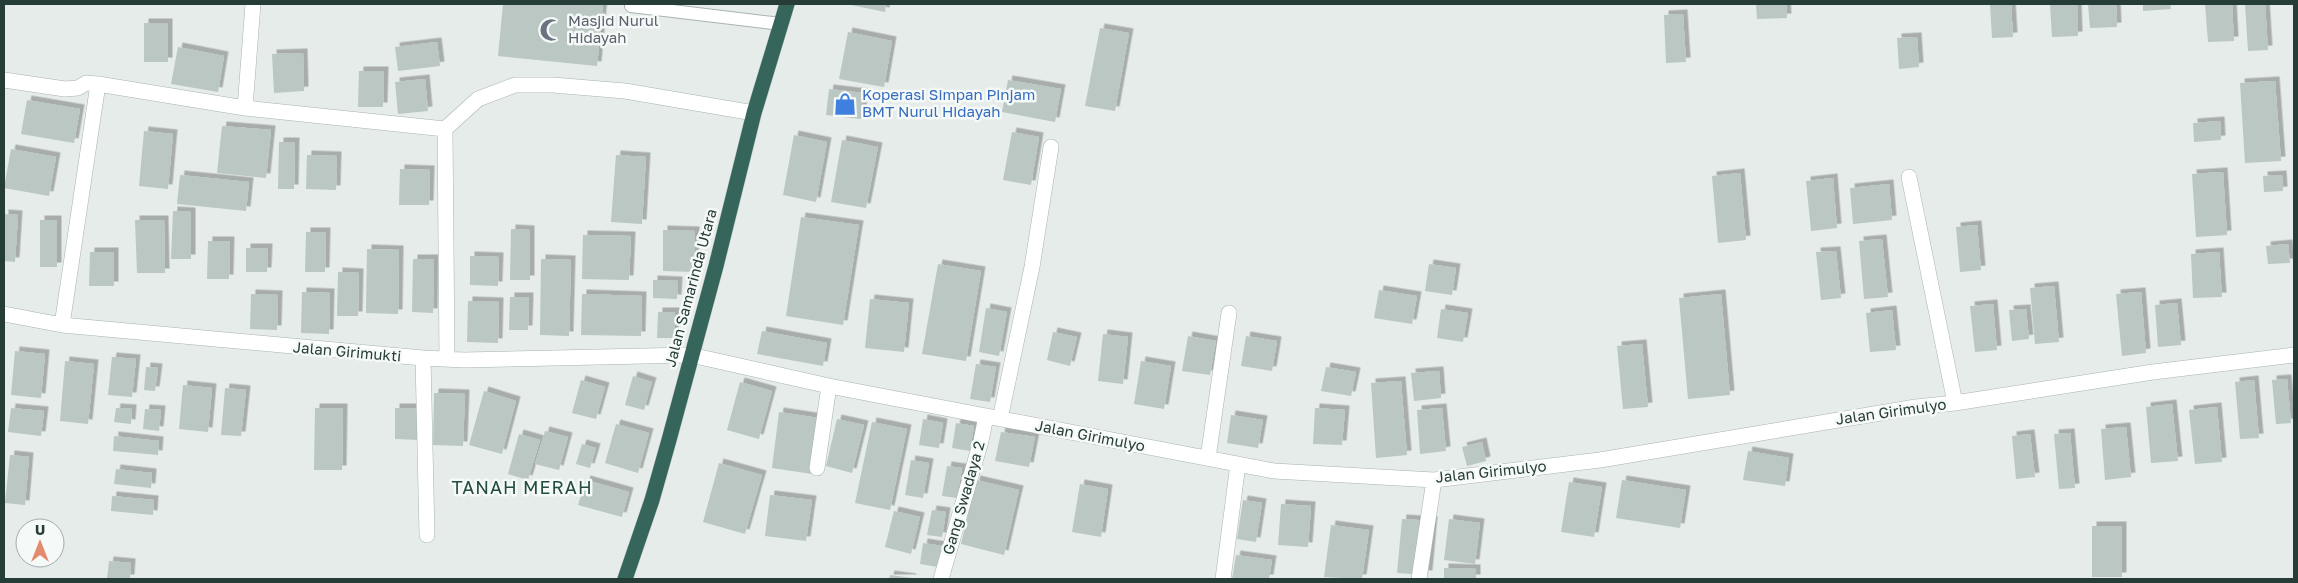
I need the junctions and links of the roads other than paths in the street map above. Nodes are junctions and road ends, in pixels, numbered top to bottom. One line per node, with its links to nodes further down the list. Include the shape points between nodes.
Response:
1 (253, 4): 7 (street)
2 (787, 4): 4 (highway, Jalan Samarinda Utara)
3 (631, 6): 4 (lane)
4 (781, 24): 8 (highway, Jalan Samarinda Utara)
5 (4, 80): 6 (street, via 64,89 78,88 86,83)
6 (98, 84): 7 (street); 14 (street)
7 (245, 108): 9 (street)
8 (754, 114): 9 (street, via 625,92 515,85 478,99); 15 (highway, Jalan Samarinda Utara)
9 (445, 129): 18 (street)
10 (1051, 147): 21 (street, Gang Swadaya 2, via 1032,267)
11 (1909, 177): 20 (street)
12 (1229, 313): 22 (street)
13 (4, 314): 14 (street, Jalan Girimukti)
14 (62, 325): 17 (street, Jalan Girimukti)
15 (691, 355): 18 (street, Jalan Girimukti); 19 (street, Jalan Girimulyo); 27 (highway, Jalan Samarinda Utara, via 652,500)
16 (2294, 355): 20 (street, Jalan Girimulyo, via 2153,372)
17 (424, 358): 18 (street, Jalan Girimukti); 26 (street)
18 (447, 359)
19 (829, 386): 21 (street, Jalan Girimulyo); 24 (street)
20 (1955, 403): 25 (street, Jalan Girimulyo, via 1600,460)
21 (993, 417): 22 (street, Jalan Girimulyo); 28 (street, Gang Swadaya 2)
22 (1208, 458): 23 (street, Jalan Girimulyo)
23 (1238, 464): 25 (street, Jalan Girimulyo, via 1274,471); 29 (street)
24 (817, 468)
25 (1434, 480): 30 (street)
26 (427, 535)
27 (625, 579)
28 (941, 579)
29 (1223, 579)
30 (1419, 579)

